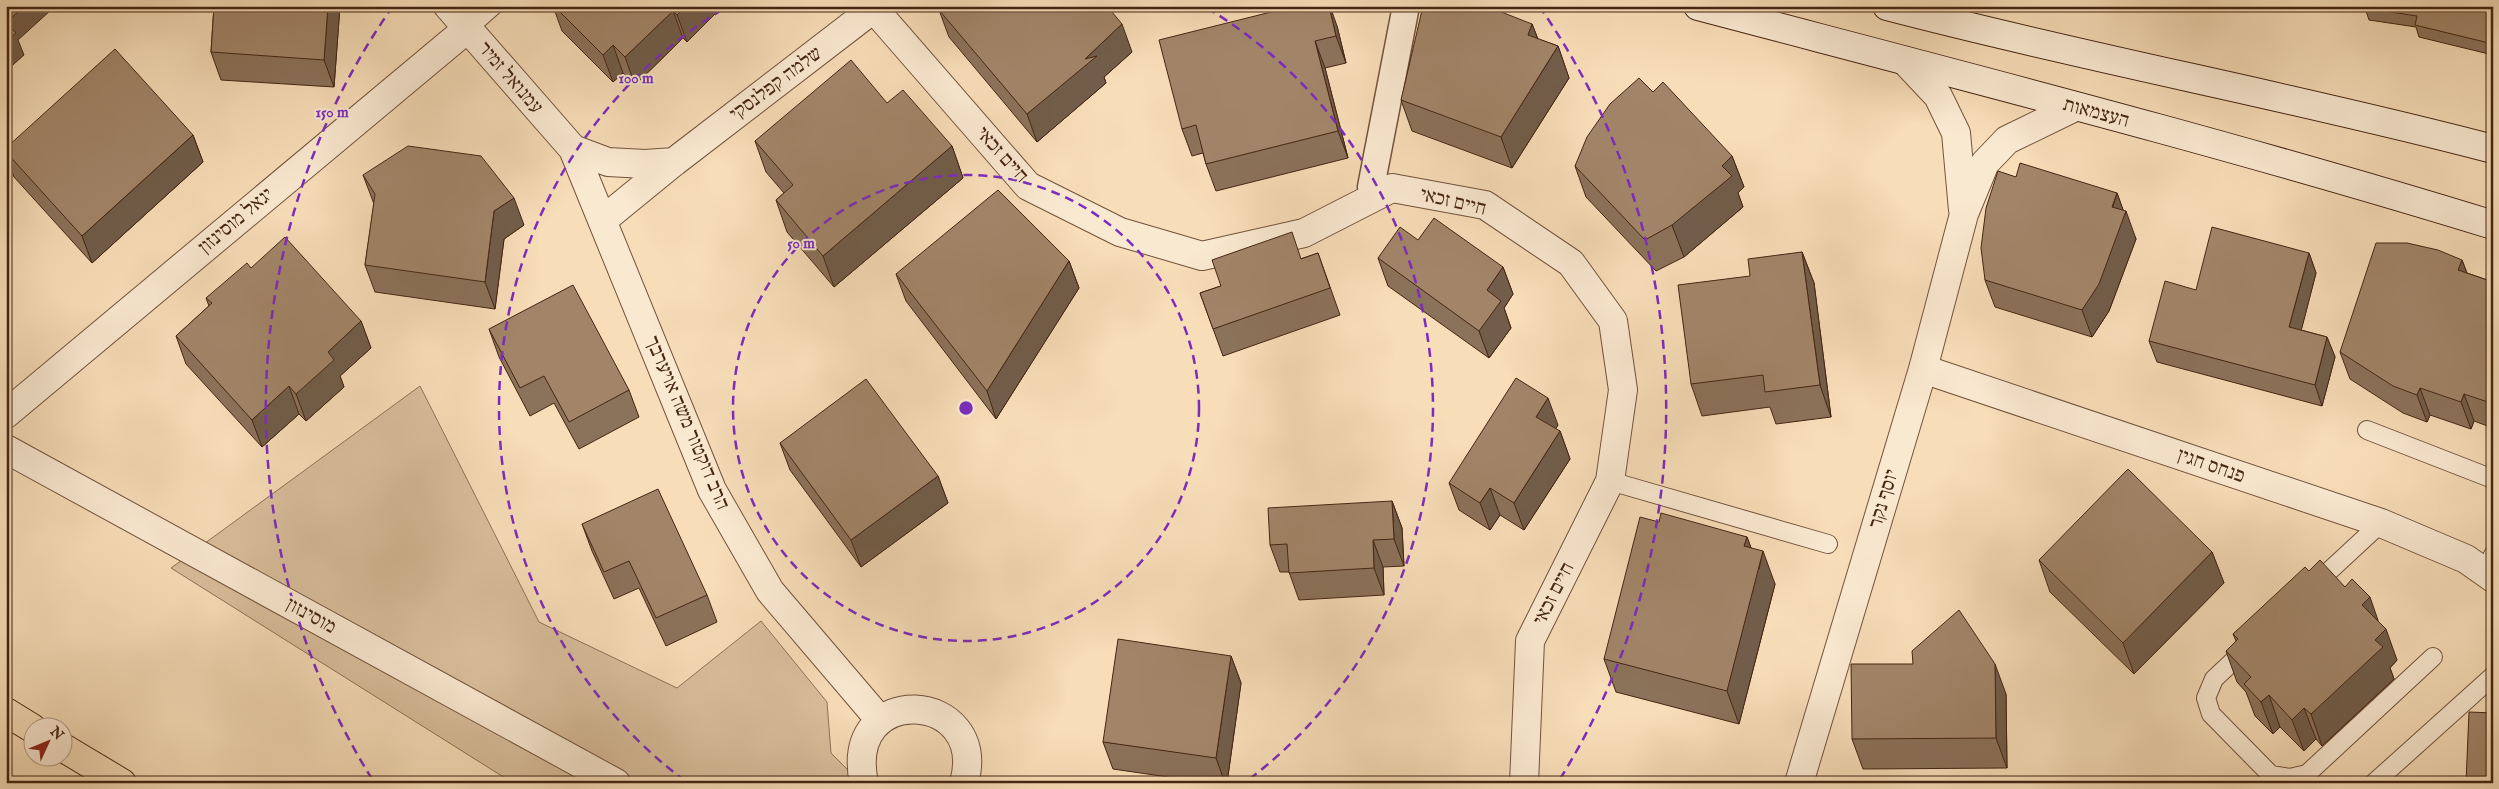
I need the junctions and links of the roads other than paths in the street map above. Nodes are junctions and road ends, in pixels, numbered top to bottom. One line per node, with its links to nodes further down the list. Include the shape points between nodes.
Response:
1 (448, 6): 7 (street, עמנואל זמיר)
2 (493, 6): 7 (lane)
3 (1406, 6): 13 (street)
4 (1698, 6): 8 (street, העצמאות)
5 (1887, 6): 11 (street, via 2009,38 2385,121)
6 (875, 7): 12 (street, שלמה קפלנסקי); 22 (street, חיים זכאי, via 1028,186 1120,232 1202,256 1304,233 1392,188 1486,205 1571,263 1613,322 1623,390)
7 (467, 29): 10 (street, עמנואל זמיר); 18 (street, יגאל מוסינזון)
8 (1905, 61): 9 (street, העצמאות); 14 (street, יוסף נקר, via 1938,96 1956,133)
9 (2075, 107): 14 (street, יוסף נקר, via 2008,140 1985,163); 16 (street, העצמאות, via 2396,195)
10 (573, 149): 12 (street, via 608,162); 15 (street, הרב דוקטור משה אויערבך)
11 (2493, 149)
12 (674, 162): 15 (street, שלמה קפלנסקי)
13 (1371, 188)
14 (1964, 214): 17 (street, יוסף נקר)
15 (603, 220): 31 (street, הרב דוקטור משה אויערבך, via 712,490 770,591)
16 (2493, 225)
17 (1923, 369): 23 (street, פנחס חגין); 43 (street, יוסף נקר)
18 (6, 414)
19 (2367, 430): 21 (lane)
20 (6, 449): 39 (street, מוסינזון)
21 (2493, 479)
22 (1610, 481): 24 (lane); 42 (street, חיים זכאי, via 1530,641)
23 (2381, 523): 25 (street, פנחס חגין); 26 (lane)
24 (1828, 544)
25 (2490, 568)
26 (2299, 600)
27 (2257, 639): 28 (lane, via 2214,679 2206,698 2210,714 2270,775 2290,778 2307,774)
28 (2433, 657)
29 (2493, 676): 44 (lane)
30 (6, 712): 32 (highway)
31 (880, 720): 40 (street, via 868,732 861,749); 41 (street, via 895,711 913,708 930,711 947,720 959,732 966,750 968,768)
32 (22, 722)
33 (6, 729): 34 (highway)
34 (22, 738)
35 (72, 753): 38 (highway)
36 (72, 764): 37 (highway)
37 (106, 783)
38 (122, 783)
39 (616, 783)
40 (864, 783)
41 (964, 783)
42 (1524, 783)
43 (1800, 783)
44 (2374, 783)

